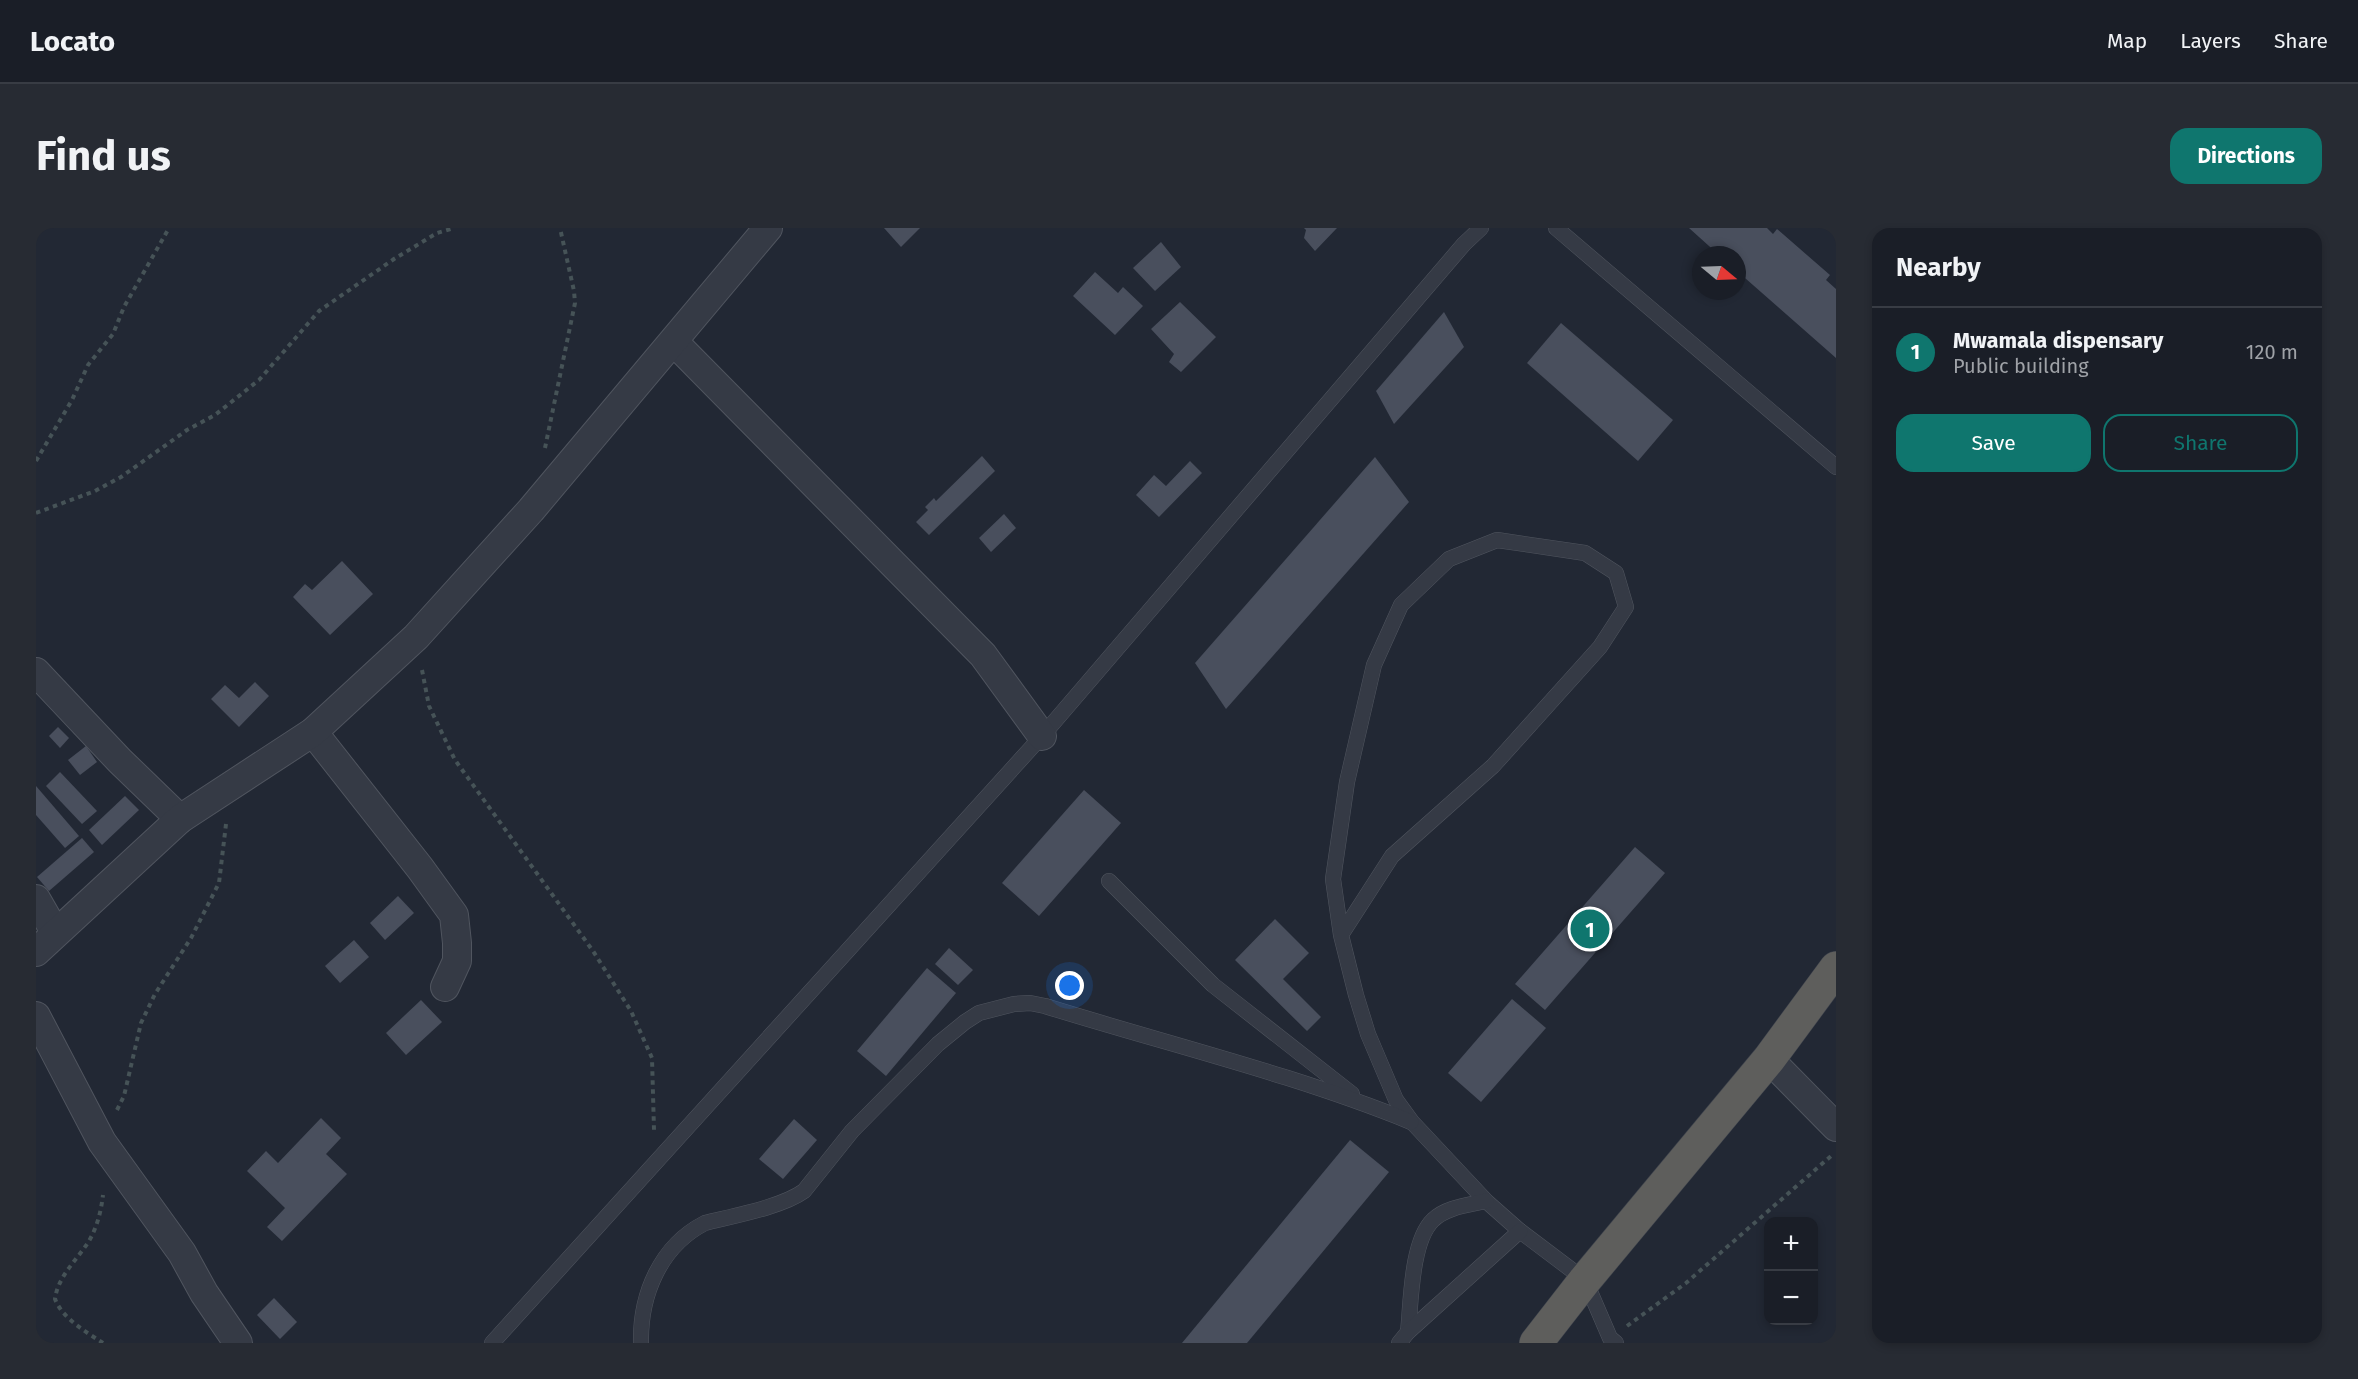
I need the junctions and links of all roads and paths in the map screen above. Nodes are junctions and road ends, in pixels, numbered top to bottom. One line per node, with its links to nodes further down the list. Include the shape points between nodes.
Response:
1 (170, 228): 9 (path, via 112,334 88,364)
2 (454, 228): 11 (path, via 437,233 319,311 259,380 215,414 121,477)
3 (560, 228): 8 (path, via 575,303)
4 (768, 228): 7 (street)
5 (1481, 228): 15 (lane)
6 (1556, 228): 10 (lane)
7 (674, 342): 12 (street); 15 (street, via 983,655)
8 (543, 453)
9 (36, 461)
10 (1836, 466)
11 (36, 513)
12 (416, 637): 14 (street); 31 (path, via 429,706 454,760 593,951 631,1011 652,1058)
13 (36, 672): 17 (street)
14 (313, 732): 16 (street); 23 (street, via 454,915 457,961)
15 (1042, 736): 31 (lane)
16 (231, 784): 17 (street); 29 (path, via 219,883 141,1023 124,1096)
17 (180, 819): 21 (street)
18 (1109, 881): 26 (lane, via 1213,985)
19 (36, 899): 21 (street)
20 (1341, 935): 20 (lane, via 1333,879 1347,782 1374,665 1401,605 1449,559 1497,540 1585,553 1616,573 1626,607 1600,647 1493,766 1392,856); 27 (lane, via 1368,1034 1396,1100)
21 (46, 942)
22 (1836, 968): 25 (highway)
23 (445, 987)
24 (36, 1016): 29 (street)
25 (1769, 1059): 28 (street); 34 (highway)
26 (1361, 1102): 27 (lane); 40 (lane, via 1045,1006 1030,1003 979,1013 938,1044 852,1131 804,1191 775,1204 705,1223 676,1245 647,1291)
27 (1412, 1122): 32 (lane)
28 (1836, 1126)
29 (102, 1142): 37 (path, via 101,1214 89,1241 60,1281 55,1299 69,1318); 38 (street, via 182,1253)
30 (1836, 1151): 36 (path, via 1686,1283)
31 (656, 1160): 39 (lane)
32 (1486, 1201): 33 (lane); 35 (lane, via 1453,1209 1434,1220 1421,1238)
33 (1520, 1231): 34 (lane); 35 (lane)
34 (1586, 1280): 36 (lane); 41 (highway)
35 (1403, 1338)
36 (1613, 1340)
37 (103, 1343)
38 (238, 1343)
39 (492, 1343)
40 (641, 1343)
41 (1536, 1343)

